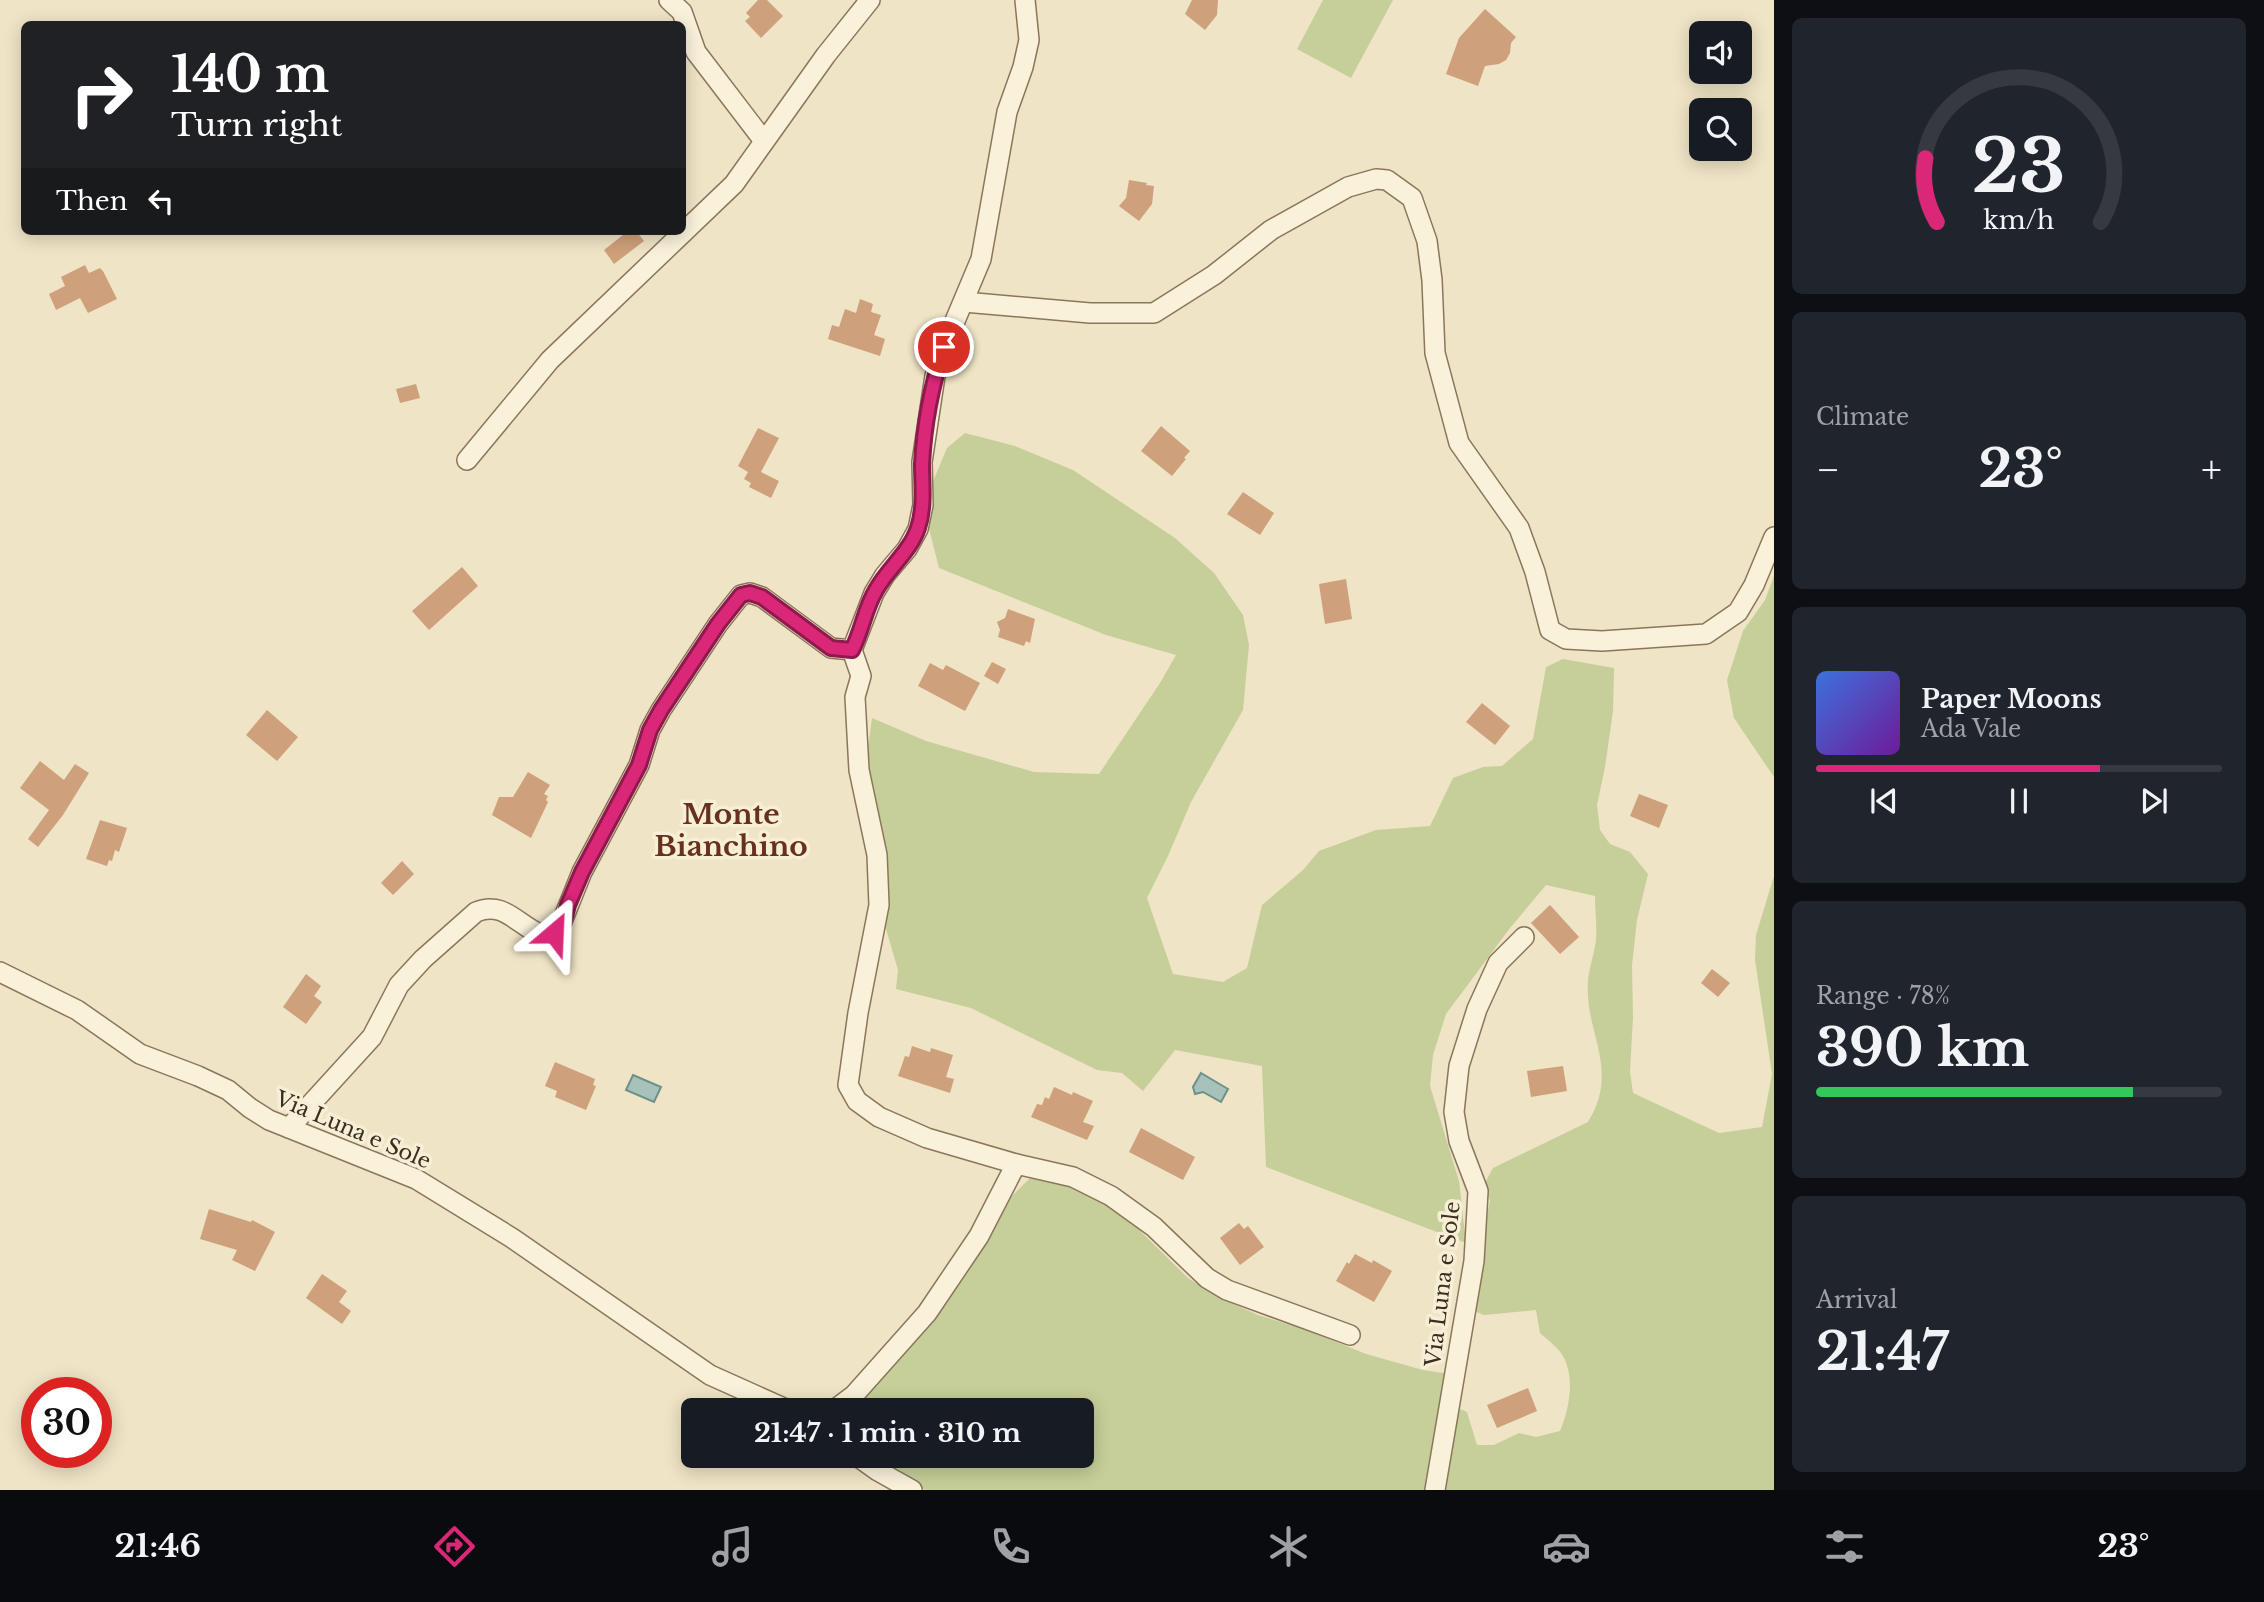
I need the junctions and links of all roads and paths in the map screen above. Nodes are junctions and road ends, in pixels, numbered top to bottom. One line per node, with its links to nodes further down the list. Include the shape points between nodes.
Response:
1 (669, 0): 4 (street)
2 (870, 0): 6 (street)
3 (1025, 0): 9 (street, via 1029,40 1007,112 981,259)
4 (685, 21)
5 (686, 23): 6 (street, via 696,52)
6 (764, 141): 7 (street, via 734,184)
7 (686, 230)
8 (681, 235): 10 (street, via 550,360)
9 (964, 302): 11 (street, via 1090,313 1154,313 1214,275 1271,230 1348,187 1387,180 1412,198 1427,241 1435,353 1459,443 1519,528 1550,631 1566,639 1602,641 1706,634 1738,612); 12 (street, via 935,376 918,529 874,593)
10 (467, 460)
11 (1774, 537)
12 (852, 650): 15 (street, Via Luna e Sole, via 831,648 762,597 741,595 650,730 639,765 582,872 559,929 542,935 500,909 476,912 399,985 372,1037); 16 (street, via 861,676 855,697 859,770 877,855 880,905 848,1085 858,1101 879,1116 927,1138)
13 (1524, 937): 22 (street, Via Luna e Sole, via 1498,963 1459,1066 1454,1112 1459,1142 1478,1191 1474,1261)
14 (0, 972): 15 (street, Via Luna e Sole, via 77,1010 140,1054 228,1090 269,1120)
15 (289, 1128): 18 (street, Via Luna e Sole, via 416,1179 512,1238 710,1375)
16 (1016, 1164): 17 (street, via 1066,1174 1111,1196 1227,1290); 19 (street, via 979,1236 927,1313)
17 (1350, 1335)
18 (761, 1398)
19 (850, 1398)
20 (874, 1468): 21 (street)
21 (912, 1490)
22 (1434, 1490)

